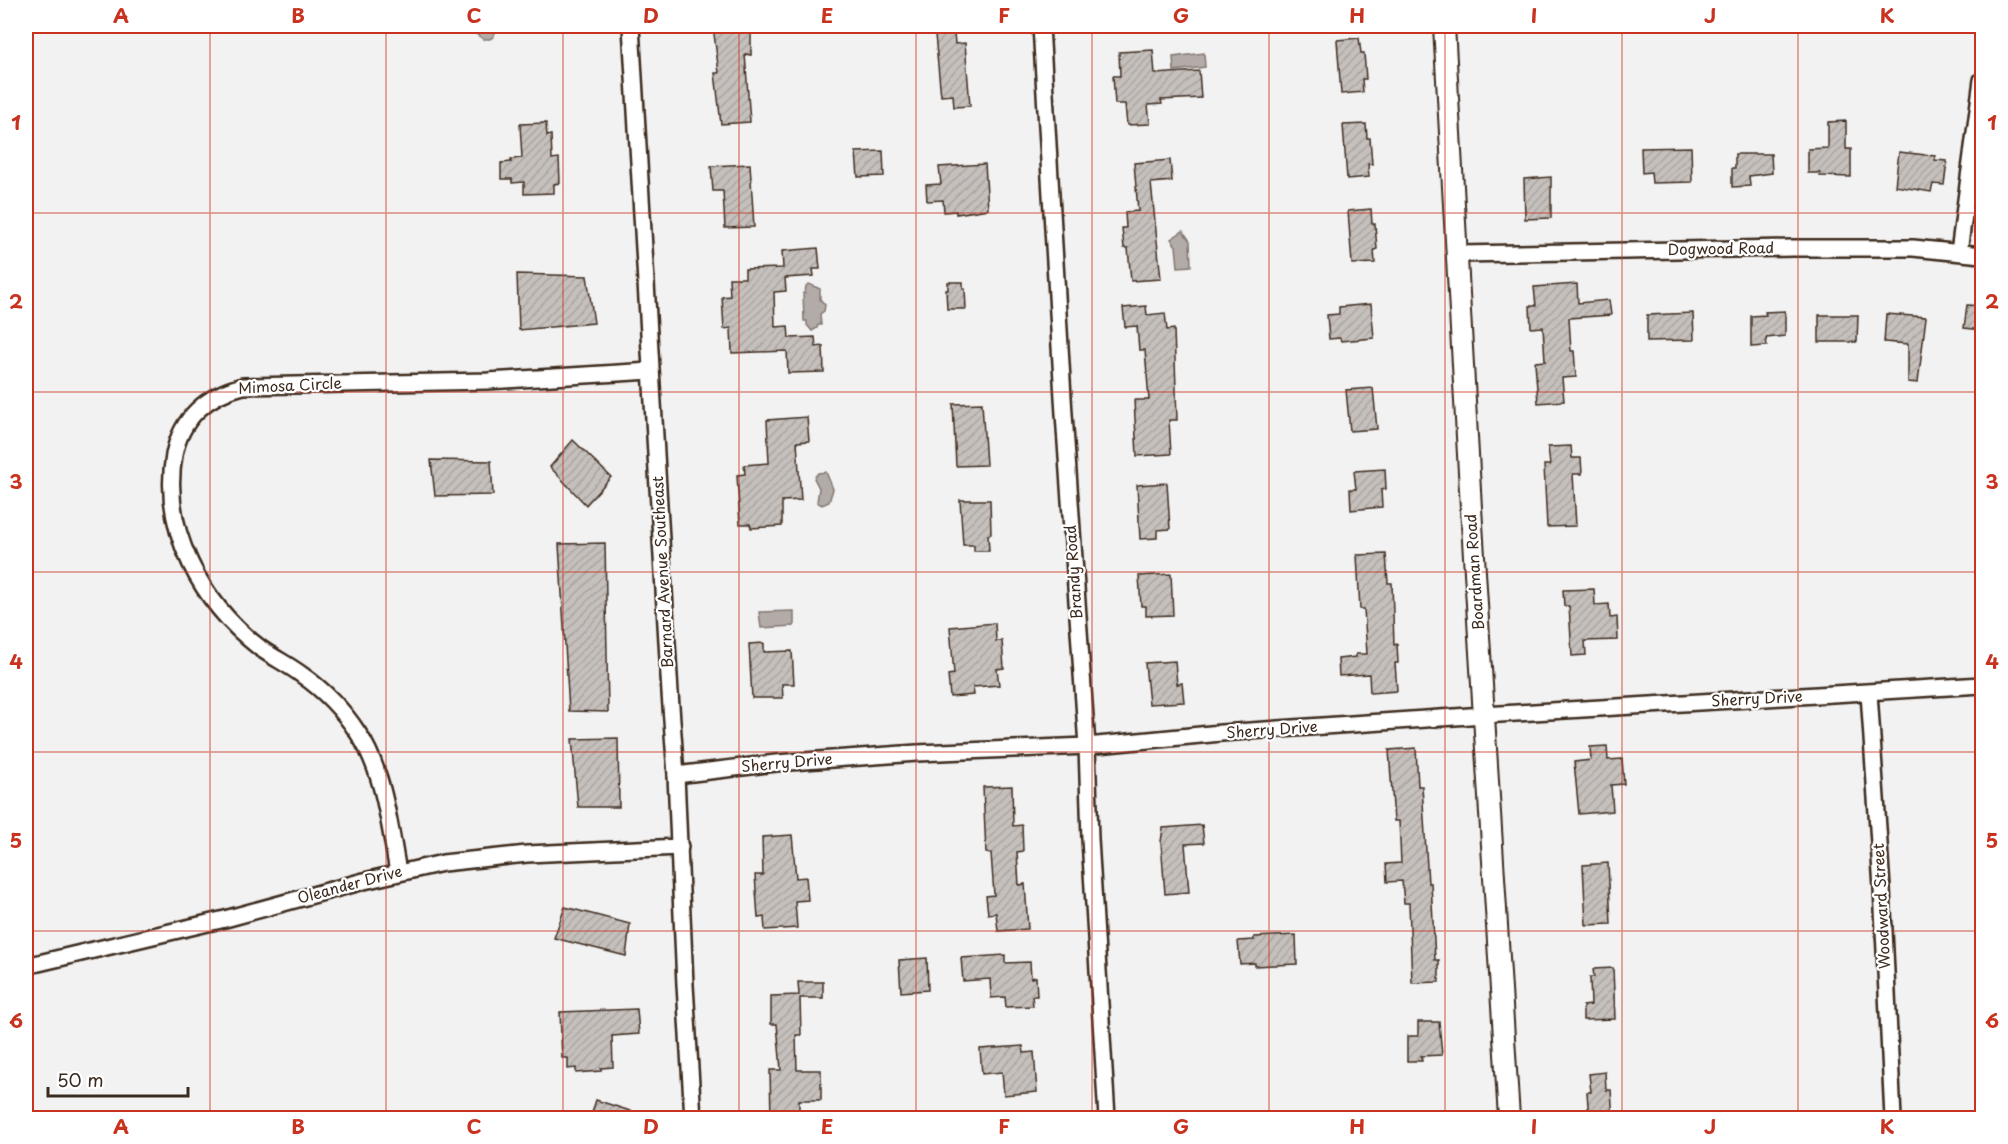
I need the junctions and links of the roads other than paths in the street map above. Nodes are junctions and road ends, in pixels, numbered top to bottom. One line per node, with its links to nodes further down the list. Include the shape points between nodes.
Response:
1 (631, 26): 8 (street, Barnard Avenue Southeast)
2 (1041, 26): 12 (street, Brandy Road)
3 (1444, 26): 6 (street, Boardman Road)
4 (1983, 80): 5 (street)
5 (1959, 252): 6 (street, Dogwood Road, via 1793,248); 7 (street, Dogwood Road)
6 (1458, 254): 11 (street, Boardman Road)
7 (1983, 255)
8 (651, 371): 13 (street, Barnard Avenue Southeast); 15 (street, Mimosa Circle, via 488,381 243,386 216,395 185,424 173,461 173,504 195,575 225,616 262,649 319,687 360,736 373,763)
9 (1983, 685): 10 (street, Sherry Drive)
10 (1869, 693): 11 (street, Sherry Drive); 20 (street, Woodward Street)
11 (1484, 715): 12 (street, Sherry Drive); 19 (street, Boardman Road)
12 (1087, 746): 13 (street, Sherry Drive, via 917,753); 18 (street, Brandy Road)
13 (676, 775): 14 (street, Barnard Avenue Southeast)
14 (680, 847): 15 (street, Oleander Drive, via 485,857); 17 (street, Barnard Avenue Southeast)
15 (398, 872): 16 (street, Oleander Drive, via 225,920)
16 (26, 966)
17 (693, 1119)
18 (1107, 1119)
19 (1509, 1119)
20 (1893, 1119)

